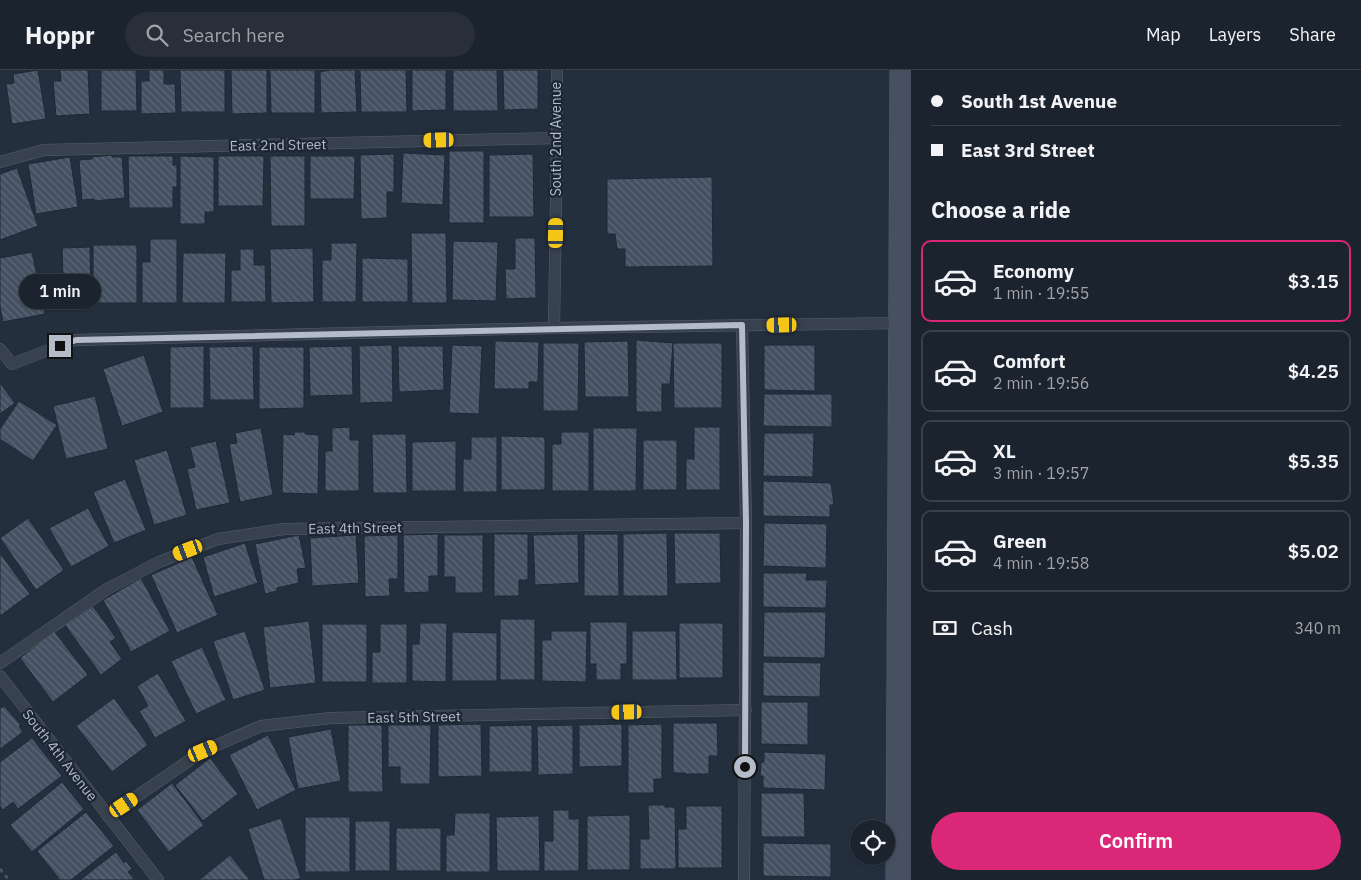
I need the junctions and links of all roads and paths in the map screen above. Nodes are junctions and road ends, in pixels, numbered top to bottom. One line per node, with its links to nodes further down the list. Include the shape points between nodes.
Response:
1 (557, 70): 3 (lane, South 2nd Avenue)
2 (904, 70): 5 (main road)
3 (557, 138): 4 (lane, East 2nd Street, via 44,150); 7 (lane, South 2nd Avenue)
4 (0, 162)
5 (902, 323): 6 (lane); 18 (main road)
6 (742, 325): 7 (lane); 9 (lane)
7 (554, 328): 8 (lane, via 76,340 12,364)
8 (0, 349)
9 (746, 523): 10 (lane, East 4th Street, via 284,529 218,539 159,562 107,589); 12 (lane)
10 (0, 663)
11 (0, 676): 13 (lane, South 4th Avenue)
12 (746, 710): 13 (lane, East 5th Street, via 331,718 261,726 203,751); 17 (lane)
13 (108, 816): 16 (lane, South 4th Avenue)
14 (0, 869): 15 (path)
15 (9, 880)
16 (158, 880)
17 (744, 880)
18 (900, 880)

